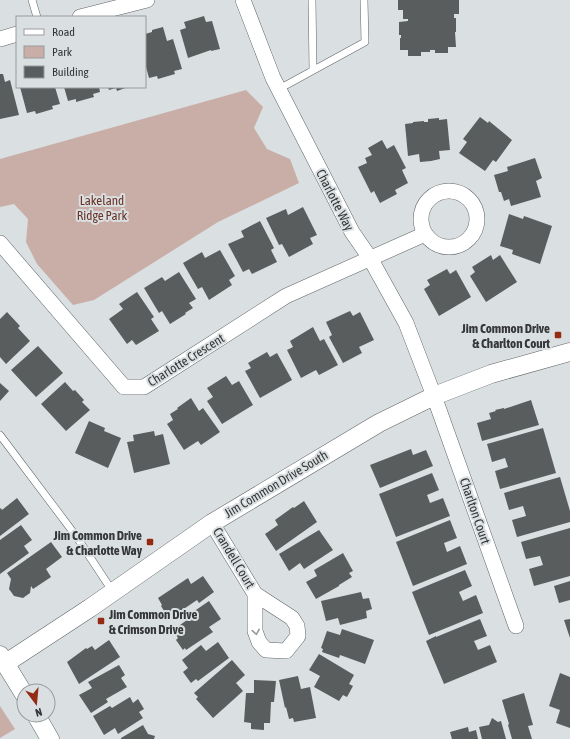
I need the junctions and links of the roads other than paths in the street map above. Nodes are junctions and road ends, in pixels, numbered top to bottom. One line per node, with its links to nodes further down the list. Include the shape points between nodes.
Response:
1 (32, 0): 6 (lane)
2 (147, 0): 7 (street)
3 (243, 0): 11 (street, Charlotte Way)
4 (312, 0): 10 (lane)
5 (364, 0): 10 (lane, via 365,42)
6 (37, 16)
7 (84, 16)
8 (16, 34): 9 (street)
9 (0, 39)
10 (313, 70): 11 (lane)
11 (279, 89): 14 (street, Charlotte Way, via 352,232)
12 (425, 234): 14 (street, Charlotte Crescent)
13 (0, 243): 14 (street, Charlotte Crescent, via 124,387 144,387 286,296)
14 (370, 258): 16 (street, Charlotte Way, via 406,323)
15 (570, 352): 16 (street, Jim Common Drive South, via 491,374)
16 (434, 396): 18 (street, Jim Common Drive South, via 352,438); 21 (street, Charlton Court)
17 (0, 435): 19 (lane, via 76,536)
18 (212, 523): 19 (street, Jim Common Drive South); 20 (street, Crandell Court)
19 (113, 592): 22 (street, Jim Common Drive South)
20 (255, 594)
21 (516, 626)
22 (3, 659): 23 (street)
23 (17, 683)
24 (41, 723): 25 (street)
25 (50, 739)

